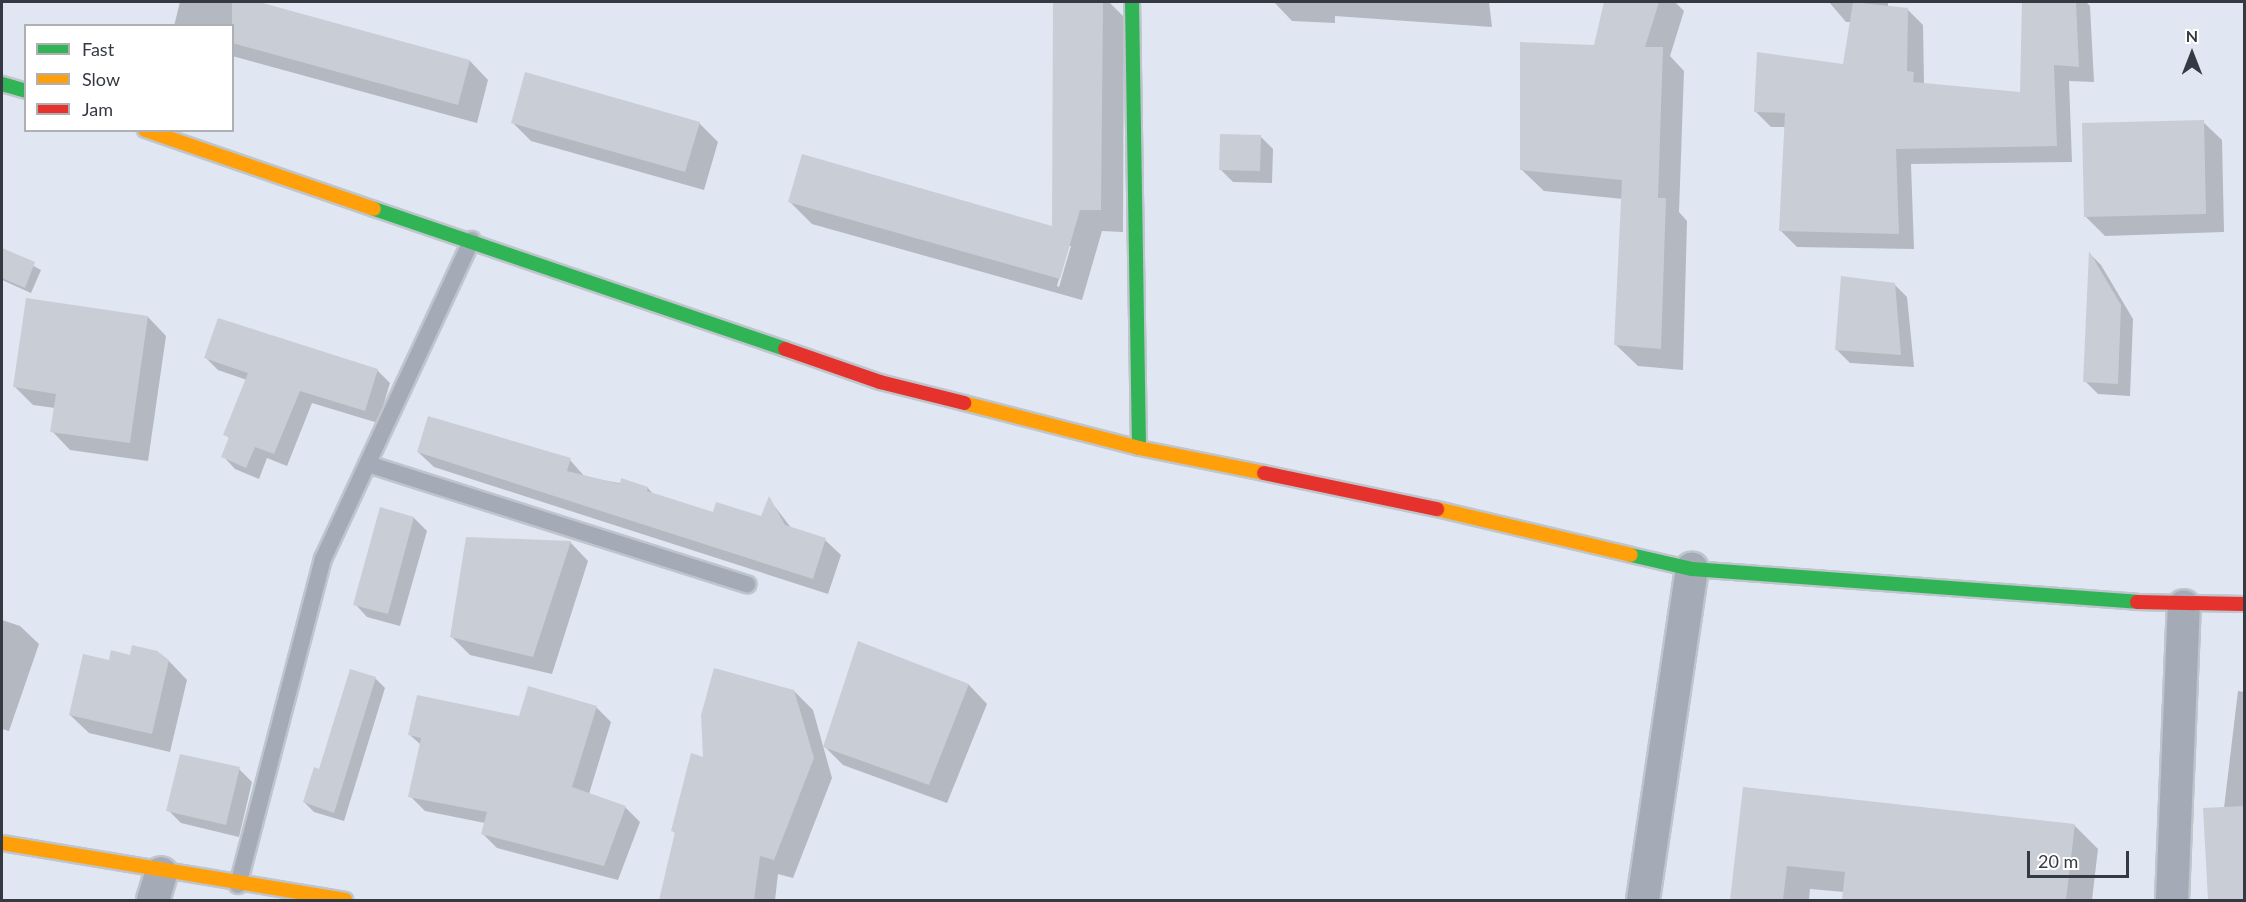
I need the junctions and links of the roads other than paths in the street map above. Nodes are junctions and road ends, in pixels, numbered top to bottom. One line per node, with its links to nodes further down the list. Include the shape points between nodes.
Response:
1 (1132, 2): 6 (main road)
2 (2, 84): 3 (main road)
3 (24, 90)
4 (151, 132): 5 (main road)
5 (472, 240): 6 (main road, via 880,382); 7 (lane)
6 (1140, 448): 8 (main road, via 1387,497)
7 (368, 464): 9 (lane); 13 (lane, via 323,559)
8 (1692, 569): 11 (main road); 16 (street)
9 (747, 584)
10 (2244, 604): 11 (main road)
11 (2184, 606): 17 (street)
12 (2, 843): 14 (main road)
13 (238, 885): 14 (main road); 15 (main road)
14 (157, 887)
15 (345, 900)
16 (1643, 900)
17 (2172, 900)

